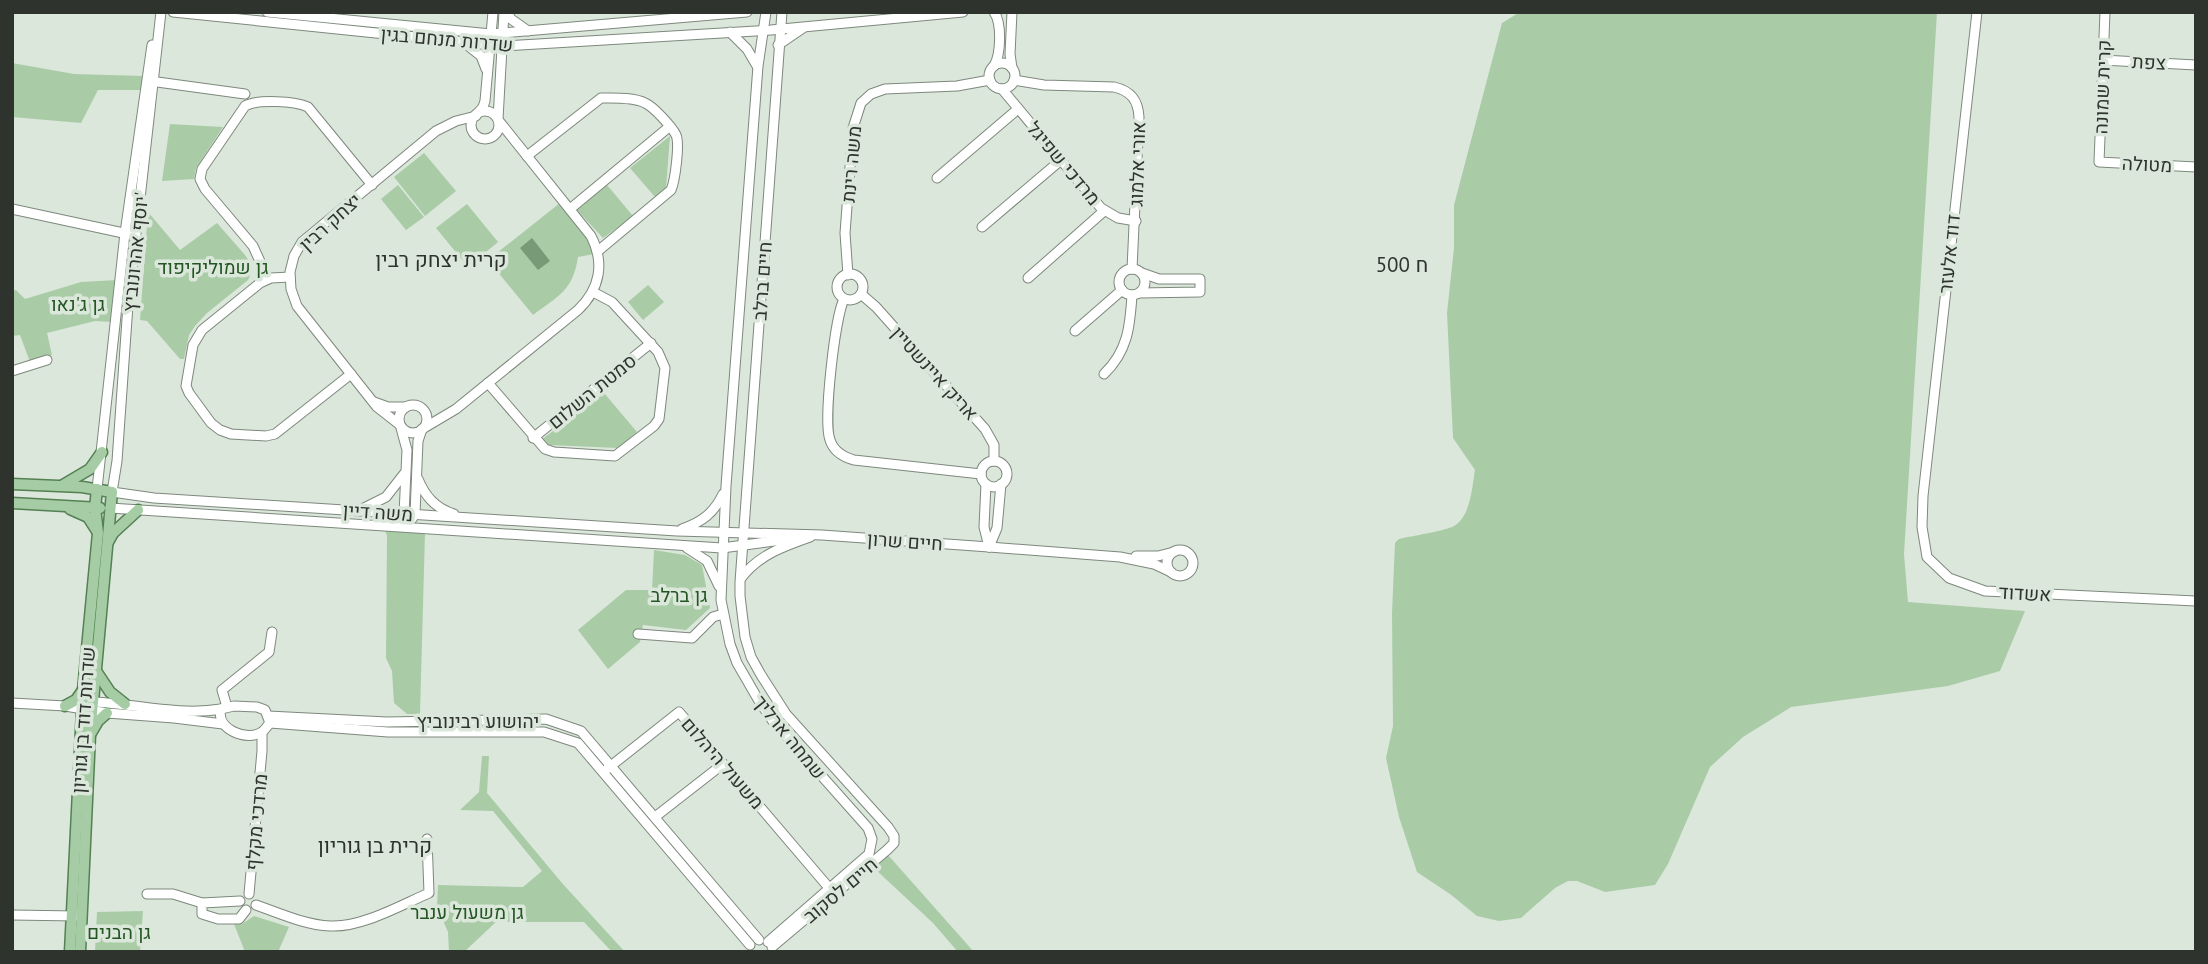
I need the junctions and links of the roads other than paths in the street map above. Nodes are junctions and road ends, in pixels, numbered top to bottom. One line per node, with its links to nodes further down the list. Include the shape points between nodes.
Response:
1 (155, 12): 40 (street, יוסף אהרונוביץ')
2 (161, 12): 19 (street, יוסף אהרונוביץ')
3 (173, 12): 15 (street, שדרות מנחם בגין)
4 (267, 12): 23 (street, שדרות מנחם בגין)
5 (492, 12): 23 (street); 24 (street)
6 (506, 12): 21 (street); 25 (street)
7 (747, 12): 16 (street, שדרות מנחם בגין)
8 (766, 12): 20 (street, חיים ברלב)
9 (782, 12): 18 (street, חיים ברלב)
10 (963, 12): 17 (street, שדרות מנחם בגין)
11 (995, 12): 34 (street, via 998,56)
12 (1012, 12): 35 (street)
13 (1977, 12): 102 (street, דוד אלעזר)
14 (2105, 12): 31 (street, קרית שמונה)
15 (180, 13): 19 (street); 26 (street, שדרות מנחם בגין)
16 (734, 13): 21 (street, שדרות מנחם בגין)
17 (805, 27): 18 (street, שדרות מנחם בגין); 28 (street, שדרות מנחם בגין)
18 (781, 29): 20 (street, שדרות מנחם בגין); 28 (street, חיים ברלב)
19 (159, 30): 40 (street, יוסף אהרונוביץ')
20 (764, 30): 22 (street, שדרות מנחם בגין); 33 (street, חיים ברלב)
21 (530, 32): 25 (street, שדרות מנחם בגין)
22 (730, 32): 30 (street, שדרות מנחם בגין); 33 (street)
23 (475, 34): 24 (street, שדרות מנחם בגין)
24 (491, 34): 25 (street, שדרות מנחם בגין); 27 (street)
25 (503, 34): 29 (street)
26 (456, 42): 27 (street, שדרות מנחם בגין); 36 (street, via 475,50)
27 (490, 45): 29 (street, שדרות מנחם בגין); 36 (street)
28 (778, 45): 116 (street, חיים ברלב)
29 (502, 46): 30 (street, שדרות מנחם בגין); 37 (street)
30 (519, 46): 37 (street, via 506,58)
31 (2102, 60): 32 (street, צפת); 52 (street, קרית שמונה)
32 (2196, 65)
33 (758, 66): 99 (street, חיים ברלב)
34 (994, 66): 35 (street, via 1002,63); 38 (street)
35 (1013, 68): 39 (street)
36 (487, 73): 44 (street, via 484,105)
37 (499, 76): 45 (street)
38 (989, 80): 41 (street); 67 (street, משה רינת, via 885,89 871,93 862,103 853,128 845,233)
39 (1014, 80): 41 (street); 59 (street, אורי אלמוג, via 1114,87 1133,96 1139,117)
40 (151, 81): 42 (street); 62 (street, יוסף אהרונוביץ'); 63 (street, יוסף אהרונוביץ')
41 (1002, 89): 43 (street, מרדכי שפיגל)
42 (245, 94)
43 (1018, 109): 51 (street, מרדכי שפיגל); 54 (street)
44 (476, 115): 45 (street, via 490,112); 47 (street, יצחק רבין); 48 (street)
45 (498, 120): 49 (street, via 498,132); 50 (street)
46 (669, 127): 50 (street, via 643,102 600,98); 56 (street); 65 (street, via 677,141 672,188)
47 (436, 131): 48 (street, via 456,126); 55 (street, יצחק רבין)
48 (474, 133): 49 (street)
49 (490, 138): 50 (street, via 505,141)
50 (525, 154): 56 (street)
51 (1060, 160): 57 (street, מרדכי שפיגל); 60 (street)
52 (2099, 162): 53 (street, מטולה)
53 (2196, 167)
54 (937, 178)
55 (372, 185): 68 (street, יצחק רבין, via 302,242); 70 (street, via 308,107 260,102 245,106 203,166 200,179 253,246)
56 (570, 209): 65 (street)
57 (1104, 211): 59 (street, מרדכי שפיגל); 69 (street)
58 (15, 212): 61 (street)
59 (1136, 221): 66 (street, אורי אלמוג)
60 (982, 227)
61 (111, 230): 62 (street); 64 (street)
62 (125, 233): 63 (street); 64 (street, יוסף אהרונוביץ')
63 (135, 239): 101 (street, יוסף אהרונוביץ')
64 (125, 243): 90 (street, יוסף אהרונוביץ')
65 (598, 251): 72 (street, via 599,273)
66 (1137, 271): 71 (street, via 1122,275); 73 (street, via 1145,284); 73 (street, via 1157,278 1200,279 1200,292)
67 (848, 275): 74 (street, via 861,280); 75 (street, via 838,285)
68 (290, 277): 70 (street); 80 (street, via 301,313)
69 (1028, 278)
70 (268, 279): 80 (street, via 194,342 186,386 209,421 228,433 275,434)
71 (1122, 290): 73 (street); 76 (street)
72 (593, 292): 77 (street, via 612,302); 82 (street, via 578,310)
73 (1136, 294): 81 (street, via 1126,343)
74 (861, 295): 75 (street); 91 (street, אריק איינשטיין, via 987,432)
75 (845, 299): 94 (street, via 836,325 827,422 834,449 854,460)
76 (1075, 331)
77 (650, 343): 89 (street, סמטת השלום); 89 (street, via 663,360 665,374 660,418 645,434 613,456 552,452)
78 (47, 360): 79 (street)
79 (12, 371)
80 (351, 374): 83 (street)
81 (1104, 374)
82 (488, 383): 85 (street); 89 (street)
83 (373, 401): 84 (street); 87 (street)
84 (406, 407): 86 (street); 87 (street, via 400,415)
85 (456, 409): 86 (street, via 438,414); 88 (street)
86 (422, 410): 88 (street)
87 (401, 426): 88 (street, via 413,433); 92 (street)
88 (423, 428): 93 (street)
89 (533, 438)
90 (102, 452): 98 (main road, via 90,469); 100 (street, יוסף אהרונוביץ')
91 (994, 461): 94 (street, via 985,465); 97 (street, via 1006,470)
92 (407, 469): 108 (street, via 386,496); 109 (street)
93 (416, 473): 110 (street); 111 (street, via 434,504)
94 (981, 474): 96 (street)
95 (12, 484): 98 (main road, משה דיין)
96 (986, 484): 97 (street); 122 (street, via 984,527)
97 (1001, 484): 122 (street)
98 (62, 486): 100 (main road, משה דיין)
99 (726, 486): 113 (street, via 710,514); 115 (street, חיים ברלב)
100 (97, 489): 101 (main road, משה דיין); 105 (main road, שדרות דוד בן גוריון)
101 (112, 492): 106 (main road, שדרות דוד בן גוריון); 108 (street, משה דיין)
102 (1923, 496): 129 (street, אשדוד, via 1927,557 1949,578 1985,591)
103 (12, 503): 104 (main road, משה דיין)
104 (61, 505): 105 (main road, משה דיין); 114 (main road, via 88,517)
105 (95, 508): 106 (main road, משה דיין); 114 (main road, שדרות דוד בן גוריון)
106 (110, 508): 107 (street, משה דיין); 119 (main road, שדרות דוד בן גוריון)
107 (138, 510): 112 (street, משה דיין); 119 (main road)
108 (356, 511): 109 (street, משה דיין)
109 (404, 514): 110 (street, משה דיין); 112 (street)
110 (415, 514): 111 (street, משה דיין); 112 (street)
111 (465, 517): 113 (street, משה דיין)
112 (407, 526): 120 (street, משה דיין)
113 (677, 531): 115 (street, משה דיין)
114 (98, 533): 134 (main road, שדרות דוד בן גוריון)
115 (723, 533): 116 (street, משה דיין); 123 (street, שמחה ארליך)
116 (744, 533): 117 (street, חיים שרון); 121 (street, שמחה ארליך)
117 (822, 535): 118 (street, חיים שרון); 122 (street, חיים שרון)
118 (810, 537): 121 (street, חיים שרון); 128 (street, via 753,564 742,577)
119 (107, 544): 133 (main road, שדרות דוד בן גוריון)
120 (676, 544): 123 (street, משה דיין); 127 (street, via 707,561)
121 (744, 544): 123 (street, משה דיין); 128 (street, שמחה ארליך)
122 (989, 547): 125 (street, חיים שרון)
123 (722, 548): 127 (street, שמחה ארליך)
124 (1175, 551): 125 (street, חיים שרון); 126 (street, via 1168,560); 126 (street, via 1189,554 1193,565 1186,574)
125 (1120, 557): 126 (street, חיים שרון)
126 (1171, 572)
127 (721, 590): 130 (street, שמחה ארליך)
128 (740, 596): 152 (street, שמחה ארליך, via 751,657 772,694)
129 (2196, 601)
130 (723, 614): 132 (street, via 713,617 692,638); 154 (street, שמחה ארליך, via 737,663 759,701 868,828)
131 (272, 632): 135 (street, via 270,652)
132 (638, 634)
133 (96, 671): 137 (main road); 140 (main road, שדרות דוד בן גוריון)
134 (83, 690): 139 (main road); 140 (main road, שדרות דוד בן גוריון)
135 (222, 690): 138 (street); 141 (street)
136 (12, 703): 139 (street)
137 (125, 704): 140 (street); 141 (street)
138 (224, 705): 141 (street); 143 (street, יהושוע רבינוביץ, via 257,707 265,710); 144 (street, via 219,714)
139 (65, 706): 140 (street)
140 (90, 707): 142 (street); 146 (main road, שדרות דוד בן גוריון); 163 (main road, שדרות דוד בן גוריון)
141 (210, 711)
142 (107, 713): 144 (street); 146 (main road)
143 (269, 720): 145 (street); 150 (street, יהושוע רבינוביץ, via 546,719 581,731)
144 (223, 723): 147 (street, מרדכי מקלף)
145 (262, 732): 147 (street); 148 (street, מרדכי מקלף)
146 (90, 735): 163 (main road, שדרות דוד בן גוריון)
147 (248, 736): 148 (street, מרדכי מקלף)
148 (262, 751): 157 (street, מרדכי מקלף)
149 (723, 764): 150 (street, משעול היהלום, via 679,712); 151 (street); 155 (street, משעול היהלום)
150 (606, 769): 151 (street, יהושוע רבינוביץ); 164 (street, יהושוע רבינוביץ)
151 (655, 817): 164 (street, יהושוע רבינוביץ)
152 (888, 827): 164 (street, חיים לסקוב, via 894,836 892,845)
153 (427, 839): 160 (street, via 429,893 359,922 331,926)
154 (872, 847): 155 (street, חיים לסקוב)
155 (830, 889): 164 (street, חיים לסקוב)
156 (147, 894): 159 (street, via 173,894)
157 (249, 894): 158 (street); 160 (street)
158 (240, 901): 159 (street); 161 (street)
159 (202, 903): 161 (street, via 202,914 218,919 239,919)
160 (256, 905): 161 (street)
161 (246, 910)
162 (12, 915): 163 (street)
163 (76, 916): 165 (main road, שדרות דוד בן גוריון); 166 (main road, שדרות דוד בן גוריון)
164 (761, 946)
165 (70, 952)
166 (80, 952)

